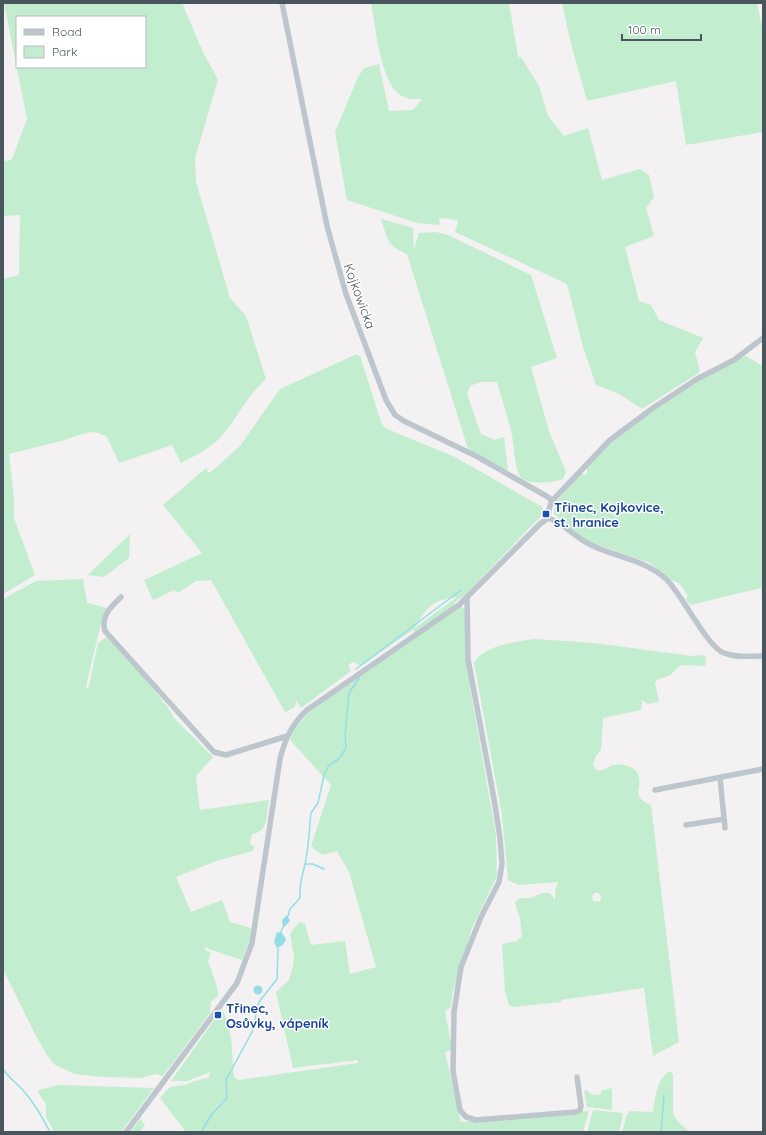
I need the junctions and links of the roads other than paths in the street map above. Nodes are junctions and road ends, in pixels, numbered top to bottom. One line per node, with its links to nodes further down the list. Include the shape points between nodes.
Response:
1 (282, 3): 3 (street, Kojkowicka, via 328,232 346,294 388,404 404,421 476,456)
2 (763, 338): 3 (street, via 734,360 697,379 653,408 610,440)
3 (552, 501): 4 (street)
4 (548, 518): 6 (street); 7 (street, via 555,520 589,545 642,563 667,580 715,648 721,652 740,656)
5 (121, 597): 8 (street, via 107,612 105,631 214,752 226,755)
6 (467, 598): 8 (street, via 307,710); 15 (street, via 468,659 495,805 502,864 499,882 461,967 454,1012 453,1057 460,1110 466,1117 476,1120 575,1112 580,1110 581,1106)
7 (763, 656)
8 (287, 736): 16 (street, via 280,759 255,925 246,964 234,988)
9 (763, 770): 10 (street)
10 (720, 778): 11 (street); 12 (street)
11 (655, 790)
12 (724, 819): 13 (street); 14 (street)
13 (686, 825)
14 (725, 828)
15 (576, 1077)
16 (126, 1132)

